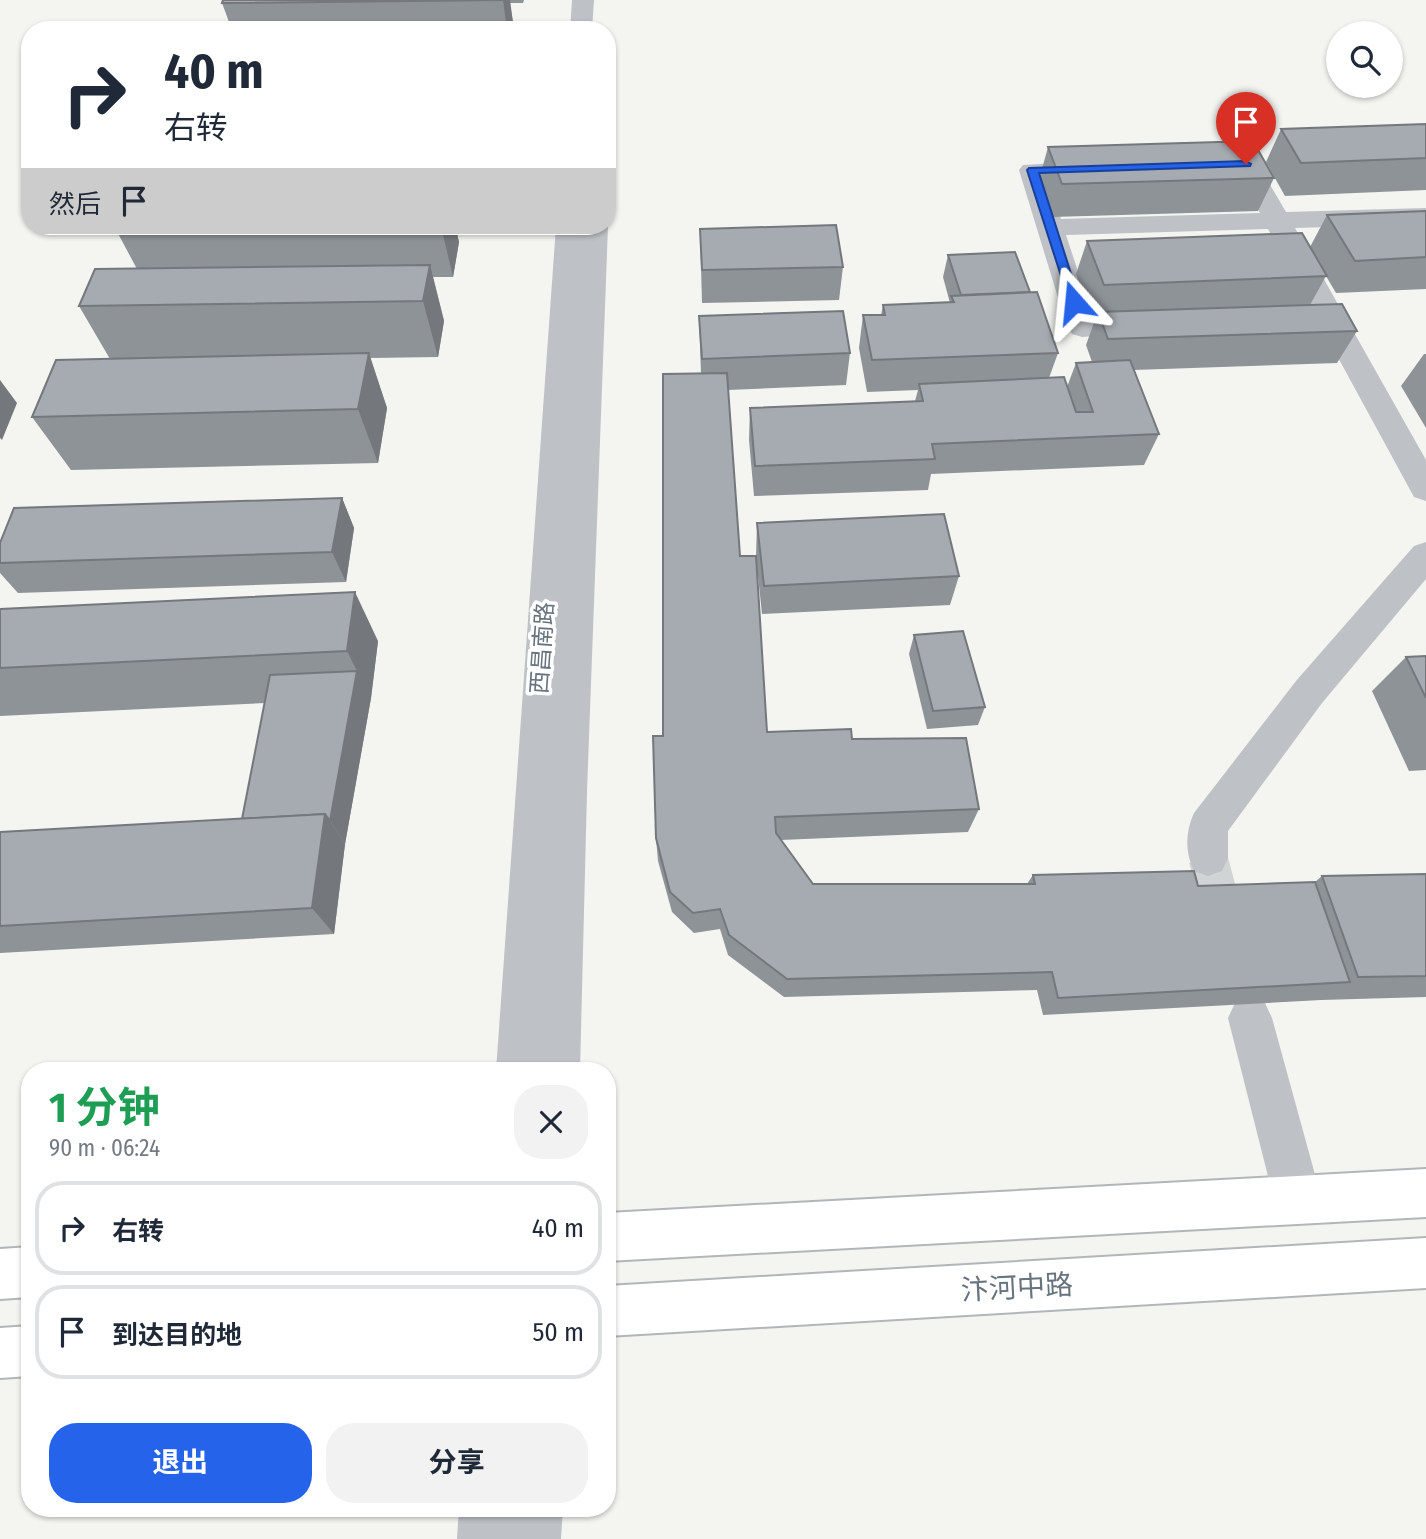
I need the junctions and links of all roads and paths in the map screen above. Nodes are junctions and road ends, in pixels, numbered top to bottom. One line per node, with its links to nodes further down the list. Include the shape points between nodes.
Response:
1 (583, 0): 2 (street)
2 (582, 21)
3 (1206, 165): 6 (street, via 1246,164)
4 (1112, 168): 7 (street, via 1032,170)
5 (1426, 216): 6 (street)
6 (1278, 222): 7 (street); 11 (street, via 1317,318)
7 (1050, 227): 10 (street, via 1082,327)
8 (568, 235): 15 (street, 西昌南路)
9 (595, 235): 16 (street, 西昌南路)
10 (1179, 323)
11 (1426, 489)
12 (1426, 555): 13 (street, via 1309,692 1208,826)
13 (1208, 858)
14 (1250, 1018): 18 (street)
15 (519, 1062)
16 (558, 1062)
17 (1426, 1193): 18 (main road)
18 (1298, 1200): 19 (main road)
19 (616, 1237)
20 (1426, 1263): 23 (main road, 汴河中路)
21 (21, 1273): 22 (main road)
22 (0, 1274)
23 (616, 1310)
24 (21, 1352): 25 (main road)
25 (0, 1353)
26 (485, 1517): 28 (street)
27 (535, 1517): 29 (street)
28 (484, 1539)
29 (534, 1539)

